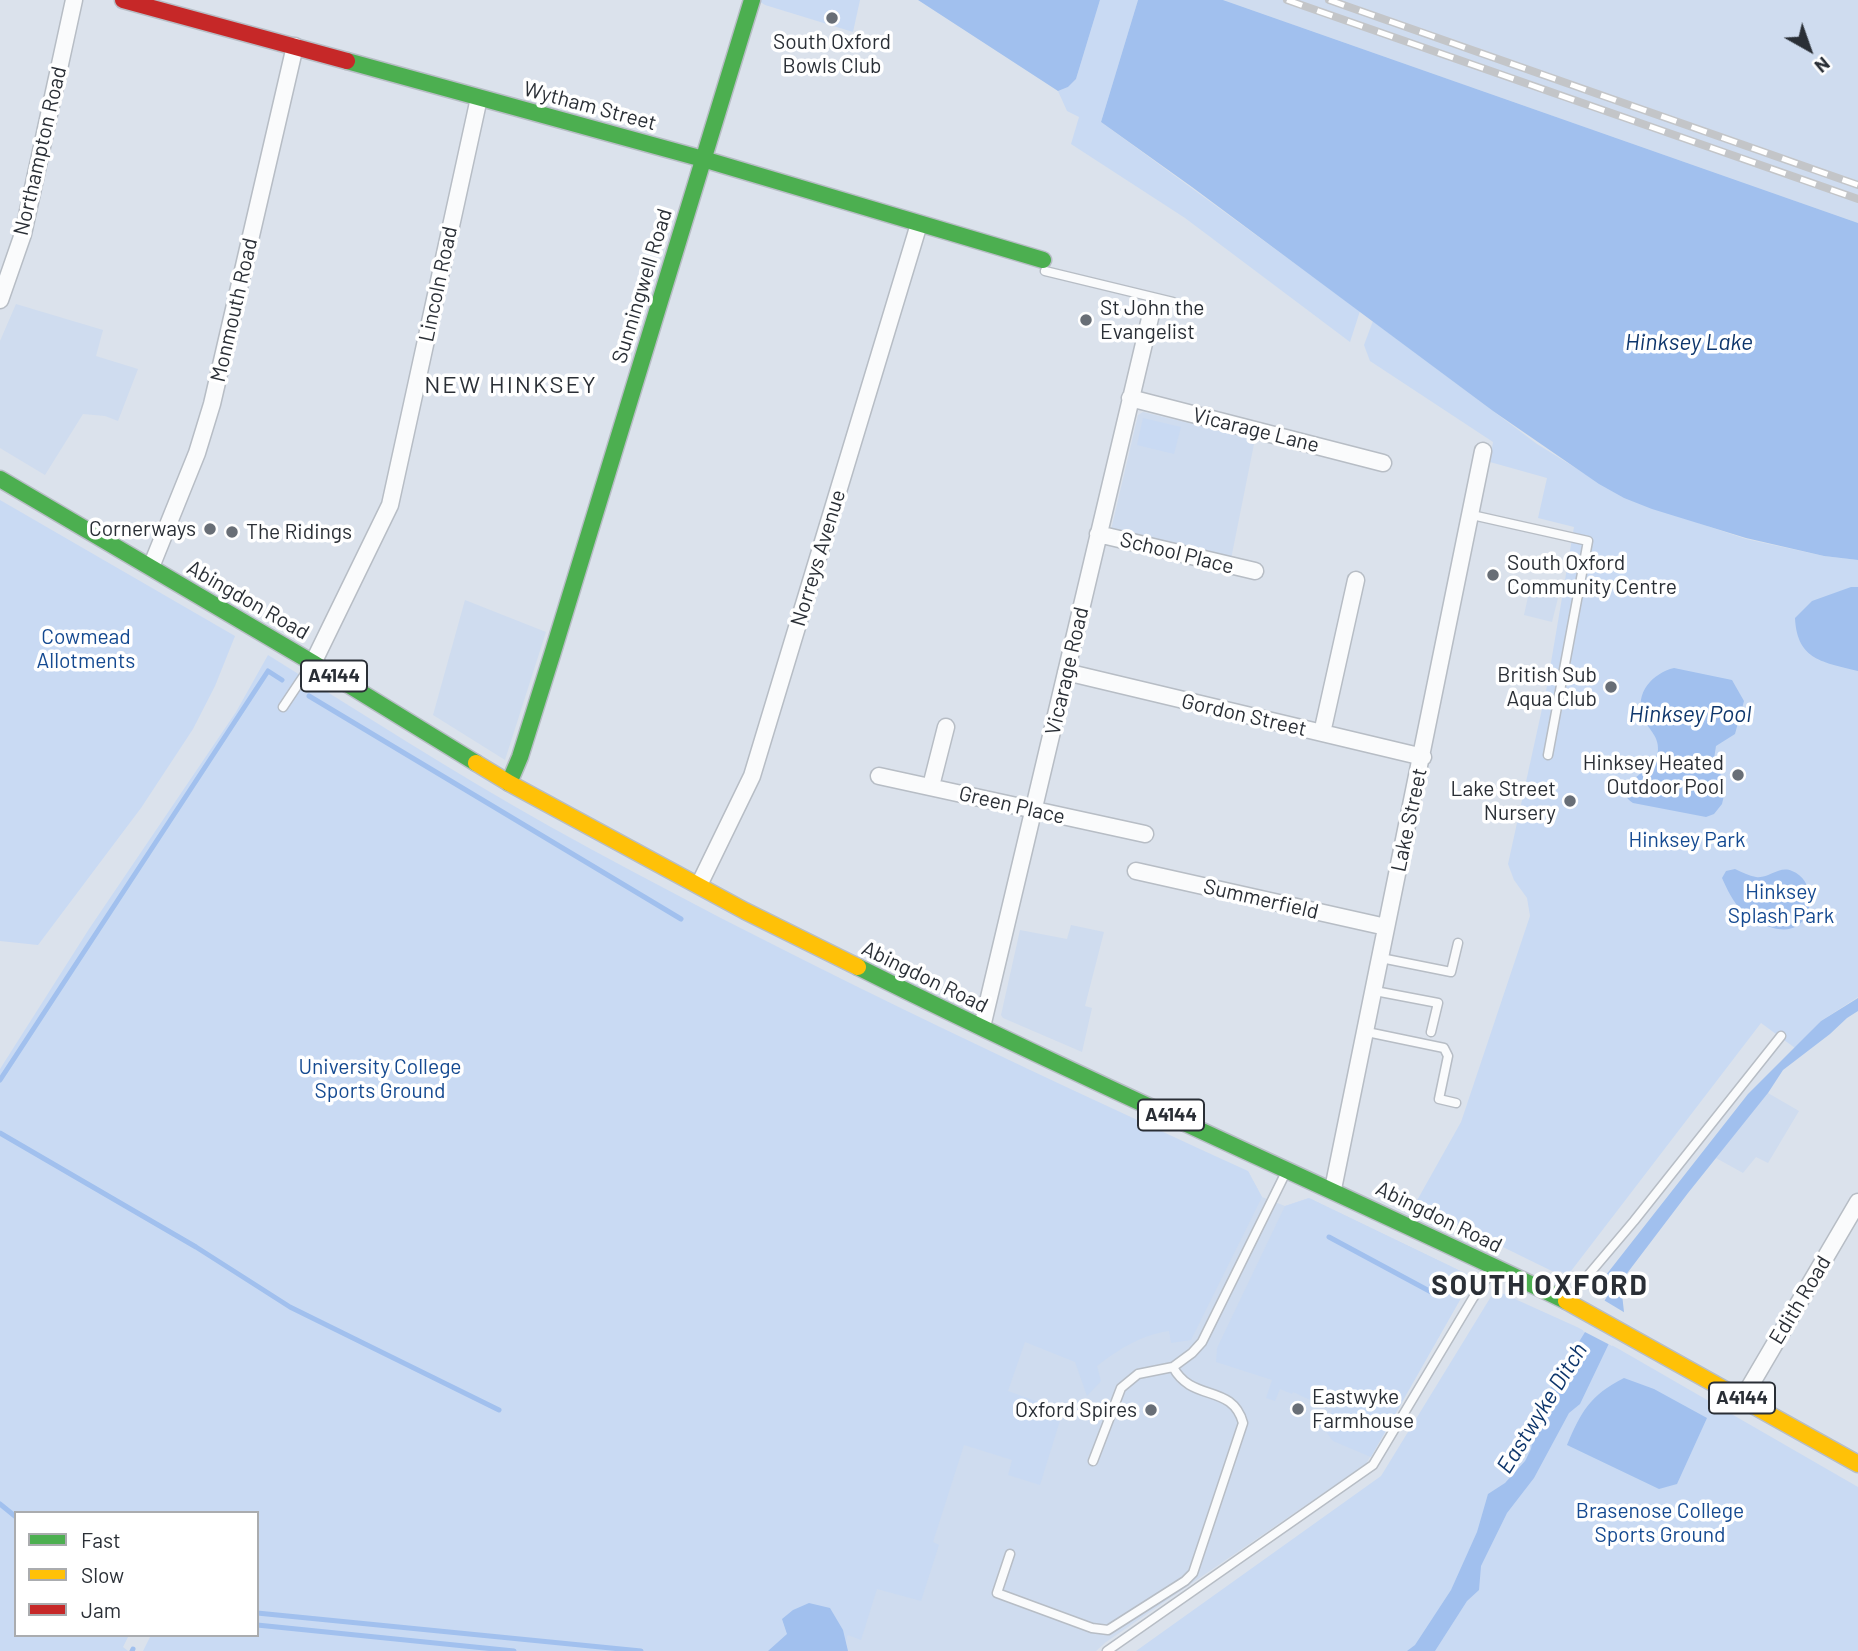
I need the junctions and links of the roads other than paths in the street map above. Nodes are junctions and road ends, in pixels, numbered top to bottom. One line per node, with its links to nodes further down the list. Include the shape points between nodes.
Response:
1 (74, 0): 9 (street, Northampton Road, via 23,234)
2 (123, 0): 4 (main road, Wytham Street)
3 (752, 0): 6 (main road, Sunningwell Road)
4 (295, 47): 5 (main road, Wytham Street); 18 (street, Monmouth Road, via 212,404)
5 (479, 97): 6 (main road, Wytham Street); 21 (street, Lincoln Road, via 390,505)
6 (703, 159): 7 (main road, Wytham Street); 29 (main road, Sunningwell Road)
7 (919, 224): 8 (main road, Wytham Street); 34 (street, Norreys Avenue, via 751,776)
8 (1044, 265): 11 (lane)
9 (0, 300)
10 (1173, 302): 11 (lane)
11 (1154, 306): 12 (street, Vicarage Road)
12 (1130, 398): 14 (street, Vicarage Lane); 17 (street, Vicarage Road)
13 (1483, 451): 16 (street, Lake Street)
14 (1382, 463)
15 (0, 479): 18 (main road, Abingdon Road / A4144)
16 (1472, 515): 26 (lane, via 1588,541); 27 (street, Lake Street)
17 (1098, 534): 19 (street, School Place); 22 (street, Vicarage Road)
18 (150, 567): 21 (main road, Abingdon Road / A4144)
19 (1255, 571)
20 (1356, 580): 25 (street)
21 (313, 663): 23 (lane); 29 (main road, Abingdon Road / A4144)
22 (1066, 672): 25 (street, Gordon Street); 31 (street, Vicarage Road)
23 (283, 706)
24 (946, 727): 30 (street)
25 (1322, 733): 27 (street, Gordon Street)
26 (1548, 755)
27 (1423, 757): 35 (street, Lake Street)
28 (880, 776): 30 (street, Green Place)
29 (509, 783): 34 (main road, Abingdon Road / A4144)
30 (932, 786): 31 (street, Green Place)
31 (1034, 810): 32 (street, Green Place); 39 (street, Vicarage Road)
32 (1145, 834)
33 (1136, 871): 35 (street, Summerfield)
34 (699, 885): 39 (main road, Abingdon Road / A4144)
35 (1386, 927): 37 (street, Lake Street)
36 (1458, 943): 37 (lane, via 1455,973)
37 (1381, 958): 38 (street, Lake Street)
38 (1375, 990): 40 (street, Lake Street); 41 (lane, via 1438,1003)
39 (982, 1027): 44 (main road, Abingdon Road / A4144)
40 (1367, 1032): 43 (lane, via 1444,1048 1448,1056 1439,1099); 45 (street, Lake Street)
41 (1430, 1032)
42 (1781, 1036): 48 (lane)
43 (1456, 1103)
44 (1288, 1168): 45 (main road, Abingdon Road / A4144); 49 (lane, via 1202,1342)
45 (1333, 1189): 47 (main road, Abingdon Road / A4144)
46 (1858, 1202): 50 (street, Edith Road)
47 (1495, 1268): 48 (main road, Abingdon Road / A4144); 54 (lane, via 1373,1465)
48 (1566, 1301): 50 (main road, Abingdon Road / A4144)
49 (1173, 1367): 51 (lane, via 1139,1374 1121,1388); 53 (lane, via 1186,1384 1233,1403 1243,1423 1193,1573 1106,1630 997,1592)
50 (1742, 1398): 52 (main road, Abingdon Road / A4144)
51 (1093, 1461)
52 (1858, 1464)
53 (1010, 1554)
54 (1107, 1651)

